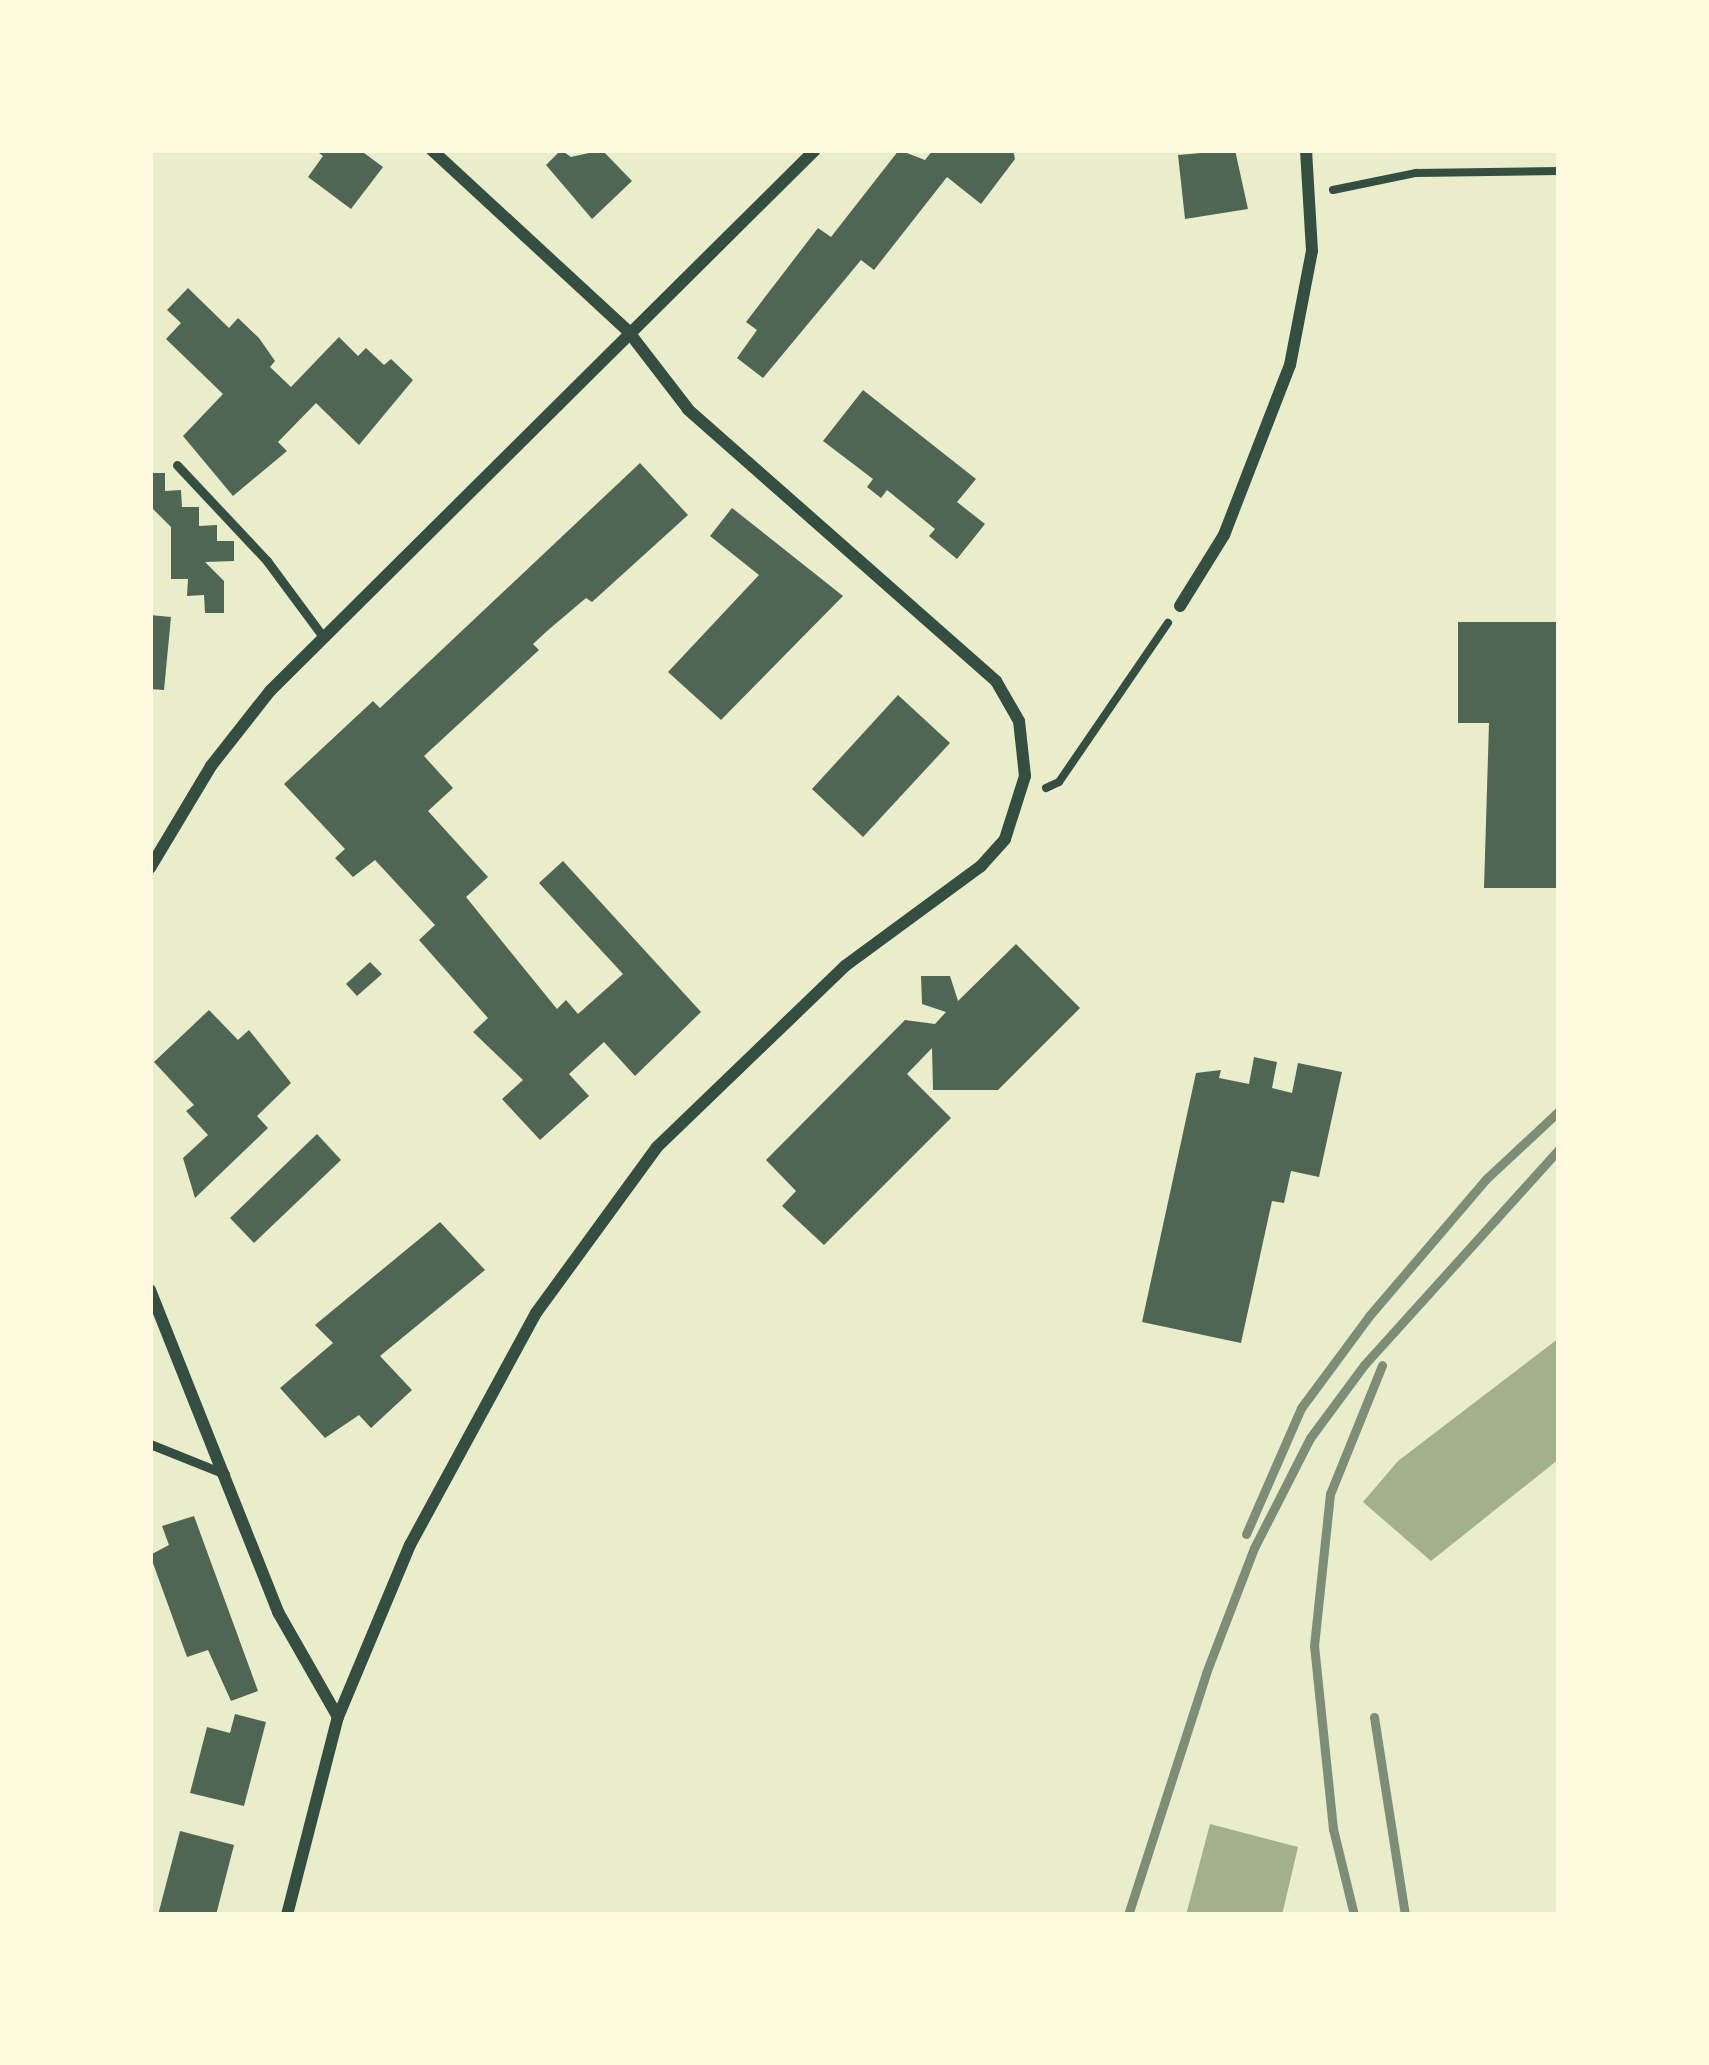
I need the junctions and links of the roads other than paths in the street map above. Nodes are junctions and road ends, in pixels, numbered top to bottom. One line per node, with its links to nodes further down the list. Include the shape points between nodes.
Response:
1 (432, 150): 4 (street)
2 (815, 150): 4 (street)
3 (1306, 150): 6 (street, via 1312,250 1290,364 1224,535)
4 (628, 331): 7 (street); 12 (street, via 688,410 996,681 1026,752 1022,798 1005,839 981,866 845,966 723,1080 657,1147 581,1247 410,1544)
5 (177, 465): 7 (lane, via 267,561)
6 (1180, 606)
7 (324, 638): 8 (street, via 212,766)
8 (150, 868)
9 (150, 1290): 11 (street)
10 (150, 1444): 11 (lane)
11 (225, 1474): 12 (street, via 278,1612)
12 (338, 1718): 13 (street)
13 (287, 1915)

